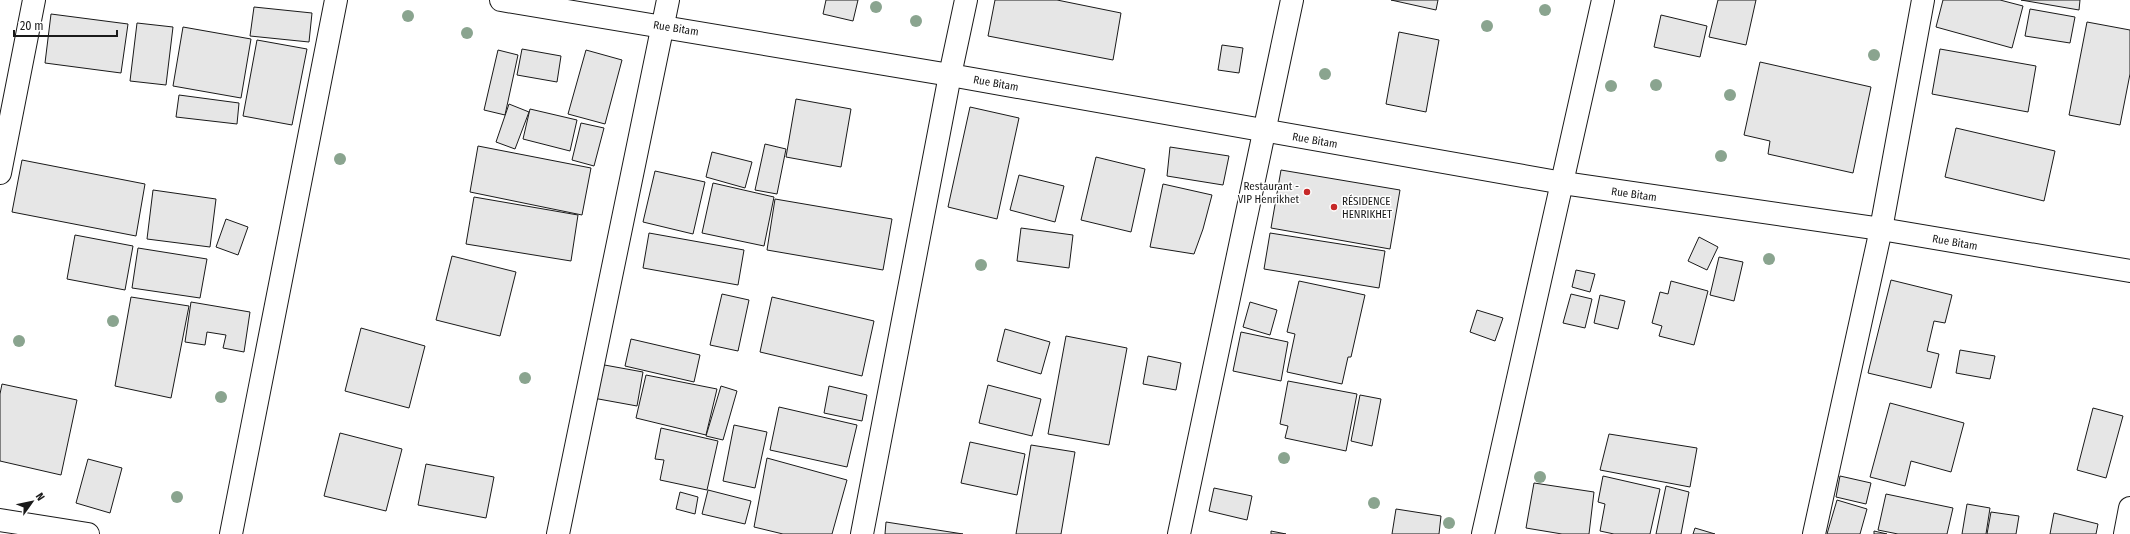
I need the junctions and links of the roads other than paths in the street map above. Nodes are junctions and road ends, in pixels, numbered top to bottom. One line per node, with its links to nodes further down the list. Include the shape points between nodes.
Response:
1 (34, 0): 12 (street)
2 (336, 0): 19 (street)
3 (501, 0): 9 (street, Rue Bitam)
4 (668, 0): 9 (street)
5 (966, 0): 10 (street)
6 (1292, 0): 11 (street)
7 (1602, 0): 13 (street)
8 (1923, 0): 14 (street)
9 (663, 26): 10 (street, Rue Bitam); 20 (street)
10 (950, 75): 11 (street, Rue Bitam); 21 (street)
11 (1264, 131): 13 (street, Rue Bitam); 22 (street)
12 (0, 173)
13 (1563, 183): 14 (street, Rue Bitam); 23 (street)
14 (1881, 229): 15 (street, Rue Bitam); 24 (street)
15 (2130, 271)
16 (2130, 508): 25 (street)
17 (0, 520): 18 (street)
18 (88, 534)
19 (231, 534)
20 (558, 534)
21 (862, 534)
22 (1179, 534)
23 (1483, 534)
24 (1814, 534)
25 (2125, 534)

